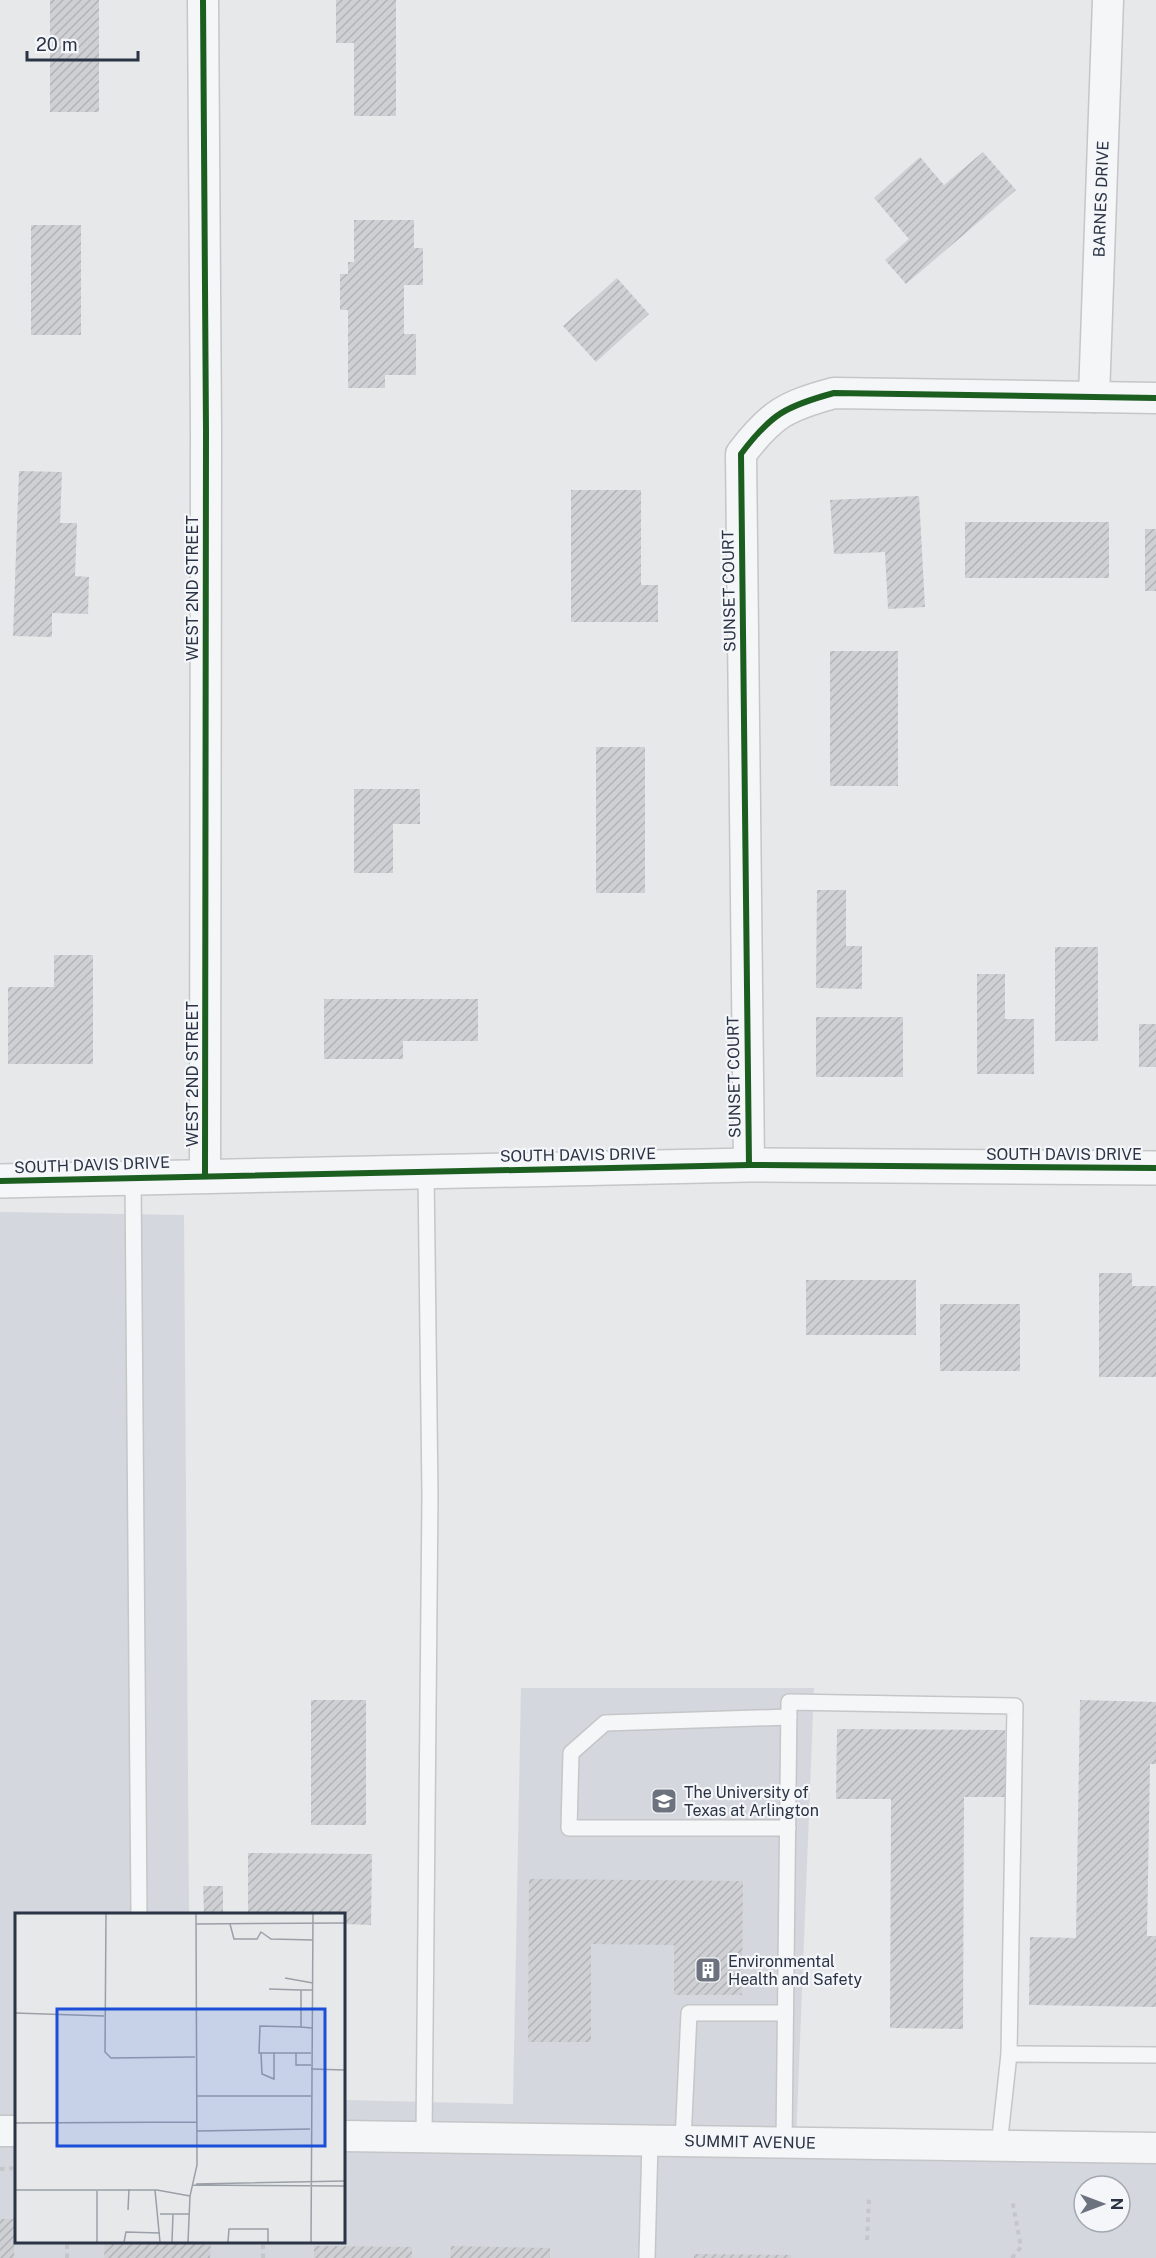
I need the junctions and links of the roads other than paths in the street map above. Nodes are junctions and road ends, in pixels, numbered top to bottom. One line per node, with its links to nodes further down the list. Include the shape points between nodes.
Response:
1 (203, 0): 8 (street, WEST 2ND STREET)
2 (1108, 0): 3 (street, BARNES DRIVE)
3 (1094, 397): 4 (street, SUNSET COURT); 5 (street, SUNSET COURT, via 834,393 795,403 761,428 741,454)
4 (1156, 398)
5 (749, 1165): 6 (street, SOUTH DAVIS DRIVE); 7 (street, SOUTH DAVIS DRIVE)
6 (1156, 1168)
7 (426, 1171): 8 (street, SOUTH DAVIS DRIVE); 18 (lane, via 430,1495)
8 (205, 1176): 9 (street, SOUTH DAVIS DRIVE)
9 (133, 1178): 10 (street, SOUTH DAVIS DRIVE); 13 (lane)
10 (0, 1181)
11 (789, 1717): 12 (lane); 12 (lane, via 605,1723 571,1753 569,1828); 15 (lane, via 789,1702 1015,1706)
12 (788, 1828): 14 (lane)
13 (139, 1913)
14 (785, 2013): 20 (lane, via 689,2013); 21 (lane)
15 (1009, 2054): 16 (lane); 22 (lane)
16 (1156, 2055)
17 (345, 2136): 18 (street, SUMMIT AVENUE)
18 (424, 2137): 19 (street, SUMMIT AVENUE)
19 (650, 2140): 20 (street, SUMMIT AVENUE); 24 (lane)
20 (683, 2141): 21 (street, SUMMIT AVENUE)
21 (784, 2143): 22 (street, SUMMIT AVENUE)
22 (999, 2146): 23 (street, SUMMIT AVENUE)
23 (1156, 2148)
24 (647, 2258)

